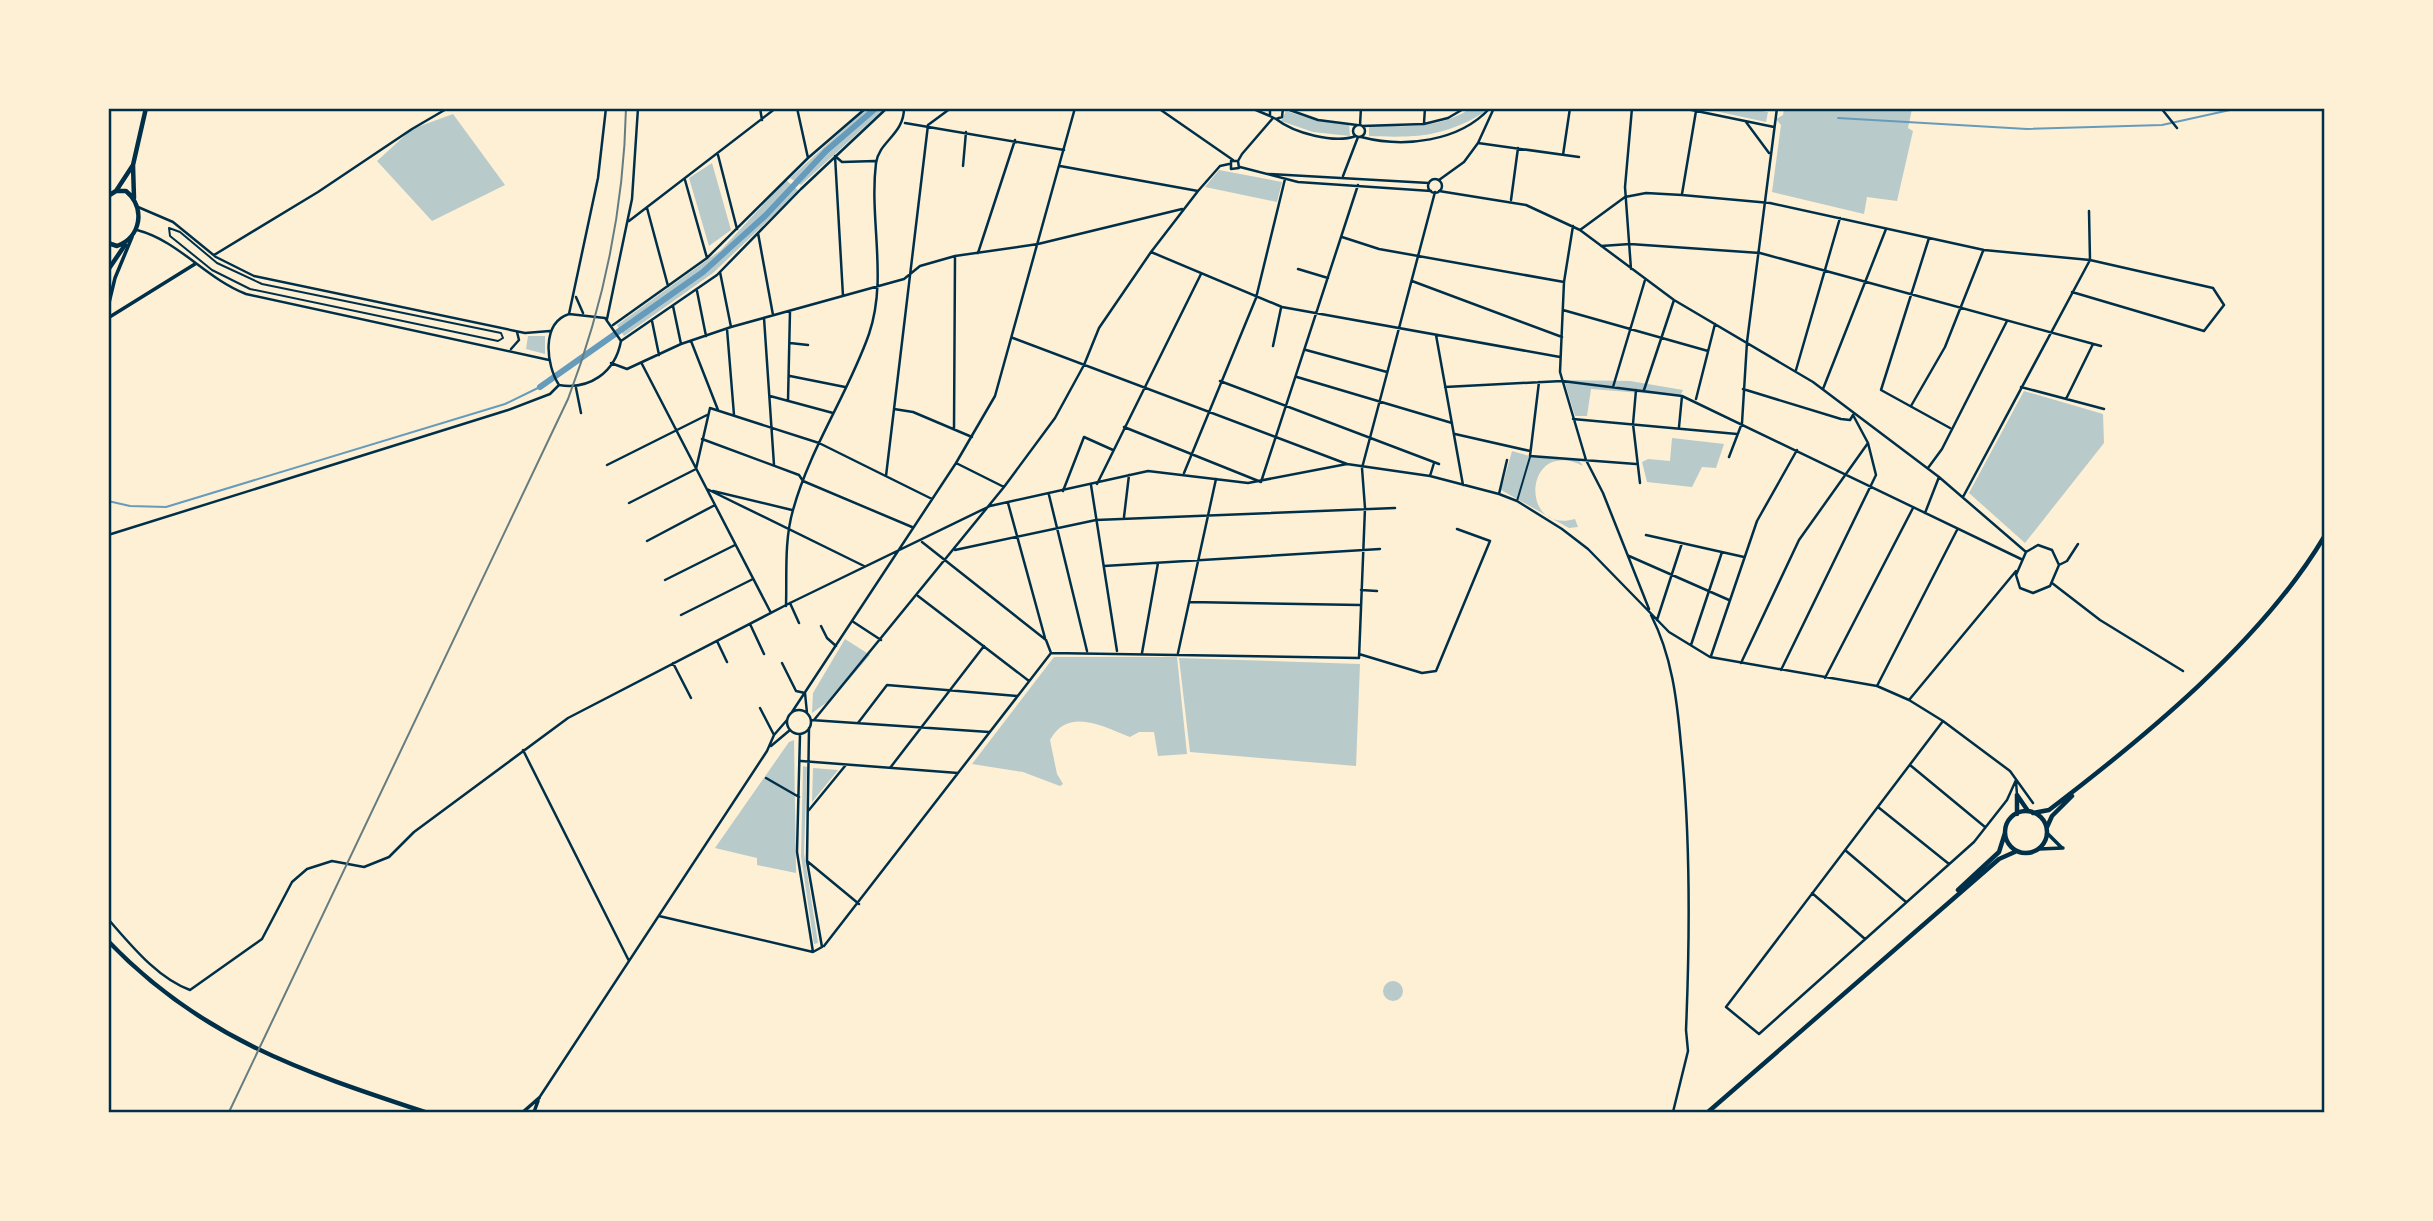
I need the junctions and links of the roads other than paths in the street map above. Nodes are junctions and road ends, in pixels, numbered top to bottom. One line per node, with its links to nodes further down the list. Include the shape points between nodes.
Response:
1 (146, 108): 55 (main road)
2 (448, 108): 101 (street)
3 (606, 108): 123 (street, via 598,178)
4 (638, 108): 82 (street)
5 (760, 108): 29 (street)
6 (776, 108): 29 (street)
7 (797, 108): 50 (street)
8 (866, 108): 50 (street)
9 (887, 108): 48 (street)
10 (904, 108): 31 (street)
11 (951, 108): 34 (street)
12 (1075, 108): 44 (street)
13 (1158, 108): 51 (street)
14 (1251, 108): 28 (street)
15 (1270, 108): 28 (street)
16 (1283, 108): 28 (street, via 1282,117); 35 (street, via 1318,120)
17 (1361, 108): 35 (street)
18 (1425, 108): 33 (street)
19 (1465, 108): 33 (street)
20 (1492, 108): 32 (street); 38 (street)
21 (1570, 108): 47 (street)
22 (1632, 108): 73 (street)
23 (1682, 108): 27 (street)
24 (1766, 108): 26 (street)
25 (2161, 108): 37 (street)
26 (1777, 109): 36 (street)
27 (1696, 111): 30 (street); 71 (street)
28 (1273, 118): 40 (street, via 1311,134); 53 (street)
29 (762, 120): 46 (street)
30 (1746, 122): 36 (street); 45 (street)
31 (904, 123): 34 (street); 52 (street)
32 (1475, 123): 38 (street); 40 (street, via 1437,139)
33 (1424, 124): 35 (street)
34 (928, 125): 39 (street); 113 (street)
35 (1359, 125): 40 (street, via 1353,130); 40 (street, via 1365,131)
36 (1774, 127): 45 (street)
37 (2176, 127)
38 (1484, 129): 42 (street)
39 (966, 132): 41 (street); 56 (street)
40 (1358, 137): 60 (street)
41 (1015, 140): 44 (street); 99 (street)
42 (1478, 143): 43 (street); 63 (street, via 1464,162)
43 (1518, 148): 47 (street); 75 (street)
44 (1064, 150): 57 (street)
45 (1770, 153): 76 (street)
46 (718, 154): 61 (street); 84 (street)
47 (1563, 155): 49 (street)
48 (835, 156): 52 (street, via 842,162); 88 (street); 125 (street)
49 (1579, 157)
50 (808, 158): 84 (street)
51 (1233, 160): 53 (street); 54 (street)
52 (876, 161): 119 (street)
53 (1238, 161): 58 (street)
54 (1230, 164): 58 (street, via 1234,170); 69 (street, via 1220,166)
55 (133, 165): 68 (main road); 74 (main road)
56 (963, 166)
57 (1059, 166): 69 (street); 94 (street)
58 (1240, 167): 59 (street)
59 (1262, 173): 60 (street); 62 (street)
60 (1343, 178): 64 (street); 65 (street); 66 (street)
61 (685, 179): 78 (street); 104 (street)
62 (1285, 179): 65 (street); 126 (street)
63 (1439, 180): 64 (street); 70 (street, via 1442,185)
64 (1429, 183): 70 (street)
65 (1339, 184): 66 (street)
66 (1346, 184): 67 (street)
67 (1358, 185): 70 (street); 90 (street)
68 (116, 191): 72 (main road); 74 (main road)
69 (1198, 191): 79 (street)
70 (1435, 191): 75 (street); 103 (street)
71 (1682, 195): 73 (street); 76 (street)
72 (108, 196)
73 (1625, 197): 87 (street); 95 (street)
74 (135, 198): 77 (main road)
75 (1510, 201): 83 (street)
76 (1764, 202): 81 (street); 100 (street)
77 (138, 207): 86 (main road); 101 (street, via 186,230)
78 (647, 208): 82 (street); 120 (street)
79 (1182, 209): 94 (street); 98 (street)
80 (2090, 211): 105 (street)
81 (1840, 218): 85 (street); 111 (street)
82 (627, 222): 140 (street)
83 (1573, 226): 87 (street); 117 (street)
84 (737, 229): 104 (street)
85 (1886, 229): 91 (street); 118 (street)
86 (137, 230): 89 (main road); 106 (street, via 161,237)
87 (1580, 230): 96 (street)
88 (758, 233): 110 (street); 137 (street)
89 (132, 236): 93 (main road); 129 (street)
90 (1342, 237): 103 (street); 114 (street)
91 (1929, 238): 97 (street); 124 (street)
92 (108, 243): 93 (main road)
93 (127, 243): 109 (main road)
94 (1038, 244): 99 (street); 155 (street)
95 (1630, 244): 96 (street); 100 (street); 108 (street)
96 (1601, 246): 108 (street)
97 (1984, 250): 105 (street); 131 (street)
98 (1152, 252): 112 (street); 174 (street, via 1099,328)
99 (978, 253): 102 (street)
100 (1760, 253): 111 (street); 159 (street)
101 (214, 255): 148 (street, via 273,281)
102 (955, 256): 113 (street, via 920,266); 218 (street)
103 (1418, 256): 116 (street); 117 (street)
104 (707, 258): 120 (street)
105 (2090, 260): 122 (street); 122 (street, via 2213,288 2224,305 2204,331)
106 (195, 264): 138 (street); 166 (street, via 228,287 264,299)
107 (1297, 269): 114 (street)
108 (1630, 269): 115 (street)
109 (108, 270)
110 (720, 272): 121 (street); 145 (street)
111 (1826, 272): 118 (street); 175 (street)
112 (1201, 274): 126 (street); 184 (street)
113 (910, 275): 119 (street); 201 (street)
114 (1328, 278): 134 (street)
115 (1645, 280): 127 (street); 147 (street)
116 (1412, 281): 146 (street); 153 (street)
117 (1564, 282): 132 (street)
118 (1865, 282): 124 (street); 190 (street)
119 (878, 286): 125 (street); 183 (street, via 870,332)
120 (668, 287): 144 (street)
121 (696, 289): 128 (street); 152 (street)
122 (2072, 292): 150 (street)
123 (575, 294): 135 (street); 136 (street)
124 (1911, 295): 131 (street); 199 (street, via 1881,390)
125 (843, 296): 133 (street)
126 (1256, 298): 130 (street); 179 (street)
127 (1674, 300): 143 (street); 156 (street)
128 (673, 306): 141 (street); 161 (street)
129 (108, 307)
130 (1282, 307): 134 (street); 164 (street)
131 (1961, 308): 142 (street); 199 (street)
132 (1563, 310): 147 (street); 153 (street)
133 (790, 311): 137 (street); 160 (street)
134 (1318, 313): 146 (street); 167 (street)
135 (569, 314): 136 (street); 149 (street)
136 (584, 314): 140 (street)
137 (773, 315): 139 (street)
138 (108, 318)
139 (764, 318): 145 (street); 193 (street)
140 (607, 320): 144 (street)
141 (652, 321): 157 (street); 169 (street)
142 (2007, 321): 150 (street); 217 (street)
143 (1715, 324): 159 (street); 168 (street)
144 (612, 325): 157 (street)
145 (729, 328): 152 (street); 208 (street)
146 (1398, 328): 151 (street); 176 (street)
147 (1629, 329): 156 (street); 188 (street)
148 (517, 331): 149 (street); 166 (street, via 519,340)
149 (550, 331): 171 (street)
150 (2051, 332): 162 (street); 186 (street)
151 (1436, 335): 170 (street); 185 (street)
152 (706, 336): 158 (street)
153 (1562, 337): 170 (street)
154 (503, 338): 154 (street, via 501,333 262,284 217,263 174,228 168,232 212,270 250,289 498,341)
155 (1013, 338): 174 (street); 222 (street, via 995,396)
156 (1660, 338): 168 (street); 192 (street)
157 (621, 341): 172 (street)
158 (691, 341): 161 (street); 203 (street)
159 (1747, 342): 175 (street); 189 (street)
160 (790, 343): 163 (street); 177 (street)
161 (681, 344): 169 (street)
162 (2093, 344): 165 (street); 195 (street)
163 (808, 345)
164 (1273, 346)
165 (2101, 346)
166 (511, 349): 171 (street)
167 (1305, 349): 176 (street); 178 (street)
168 (1707, 351): 198 (street)
169 (659, 355): 173 (street)
170 (1560, 357): 181 (street)
171 (549, 360): 182 (street)
172 (611, 363): 173 (street, via 623,370); 187 (street, via 595,380)
173 (642, 364): 219 (street)
174 (1084, 365): 184 (street); 259 (street, via 1055,418)
175 (1796, 371): 190 (street)
176 (1387, 372): 197 (street)
177 (789, 376): 183 (street); 196 (street)
178 (1297, 377): 197 (street); 200 (street)
179 (1220, 381): 200 (street); 204 (street)
180 (1539, 382): 181 (street); 185 (street); 231 (street)
181 (1562, 382): 188 (street); 210 (street)
182 (559, 385): 187 (street); 284 (street, via 550,394 508,410)
183 (845, 387): 206 (street)
184 (1142, 387): 204 (street); 214 (street)
185 (1445, 387): 212 (street)
186 (2021, 387): 195 (street); 264 (street)
187 (576, 388): 205 (street)
188 (1613, 388): 191 (street)
189 (1743, 388): 209 (street, via 1841,419 1850,420); 211 (street)
190 (1822, 389): 209 (street)
191 (1636, 390): 192 (street); 213 (street)
192 (1644, 391): 194 (street)
193 (770, 396): 196 (street); 215 (street)
194 (1682, 396): 198 (street); 216 (street)
195 (2066, 399): 202 (street)
196 (788, 401): 206 (street)
197 (1379, 401): 212 (street); 224 (street)
198 (1695, 401): 211 (street)
199 (1911, 406): 217 (street)
200 (1287, 407): 223 (street); 224 (street)
201 (894, 408): 218 (street); 248 (street)
202 (2104, 409)
203 (718, 410): 207 (street, via 710,408); 208 (street)
204 (1208, 411): 223 (street); 230 (street)
205 (581, 413)
206 (833, 413): 226 (street)
207 (709, 414): 219 (street); 225 (street)
208 (734, 415): 215 (street)
209 (1853, 415): 227 (street); 243 (street)
210 (1573, 419): 213 (street); 234 (street)
211 (1742, 422): 221 (street); 229 (street)
212 (1452, 423): 220 (street)
213 (1633, 424): 216 (street); 239 (street)
214 (1124, 427): 228 (street); 230 (street)
215 (772, 428): 226 (street); 241 (street)
216 (1678, 428): 221 (street)
217 (1950, 428): 243 (street)
218 (954, 429): 222 (street)
219 (677, 431): 240 (street); 244 (street)
220 (1454, 433): 231 (street); 257 (street)
221 (1738, 435): 232 (street)
222 (972, 437): 236 (street)
223 (1277, 437): 237 (street); 253 (street)
224 (1369, 438): 235 (street); 242 (street)
225 (702, 439): 241 (street); 244 (street)
226 (819, 443): 248 (street); 252 (street)
227 (1868, 443): 246 (street); 258 (street, via 1876,475)
228 (1113, 450): 255 (street); 261 (street, via 1084,437)
229 (1797, 450): 246 (street); 300 (street, via 1757,521)
230 (1190, 453): 245 (street); 253 (street)
231 (1530, 453): 234 (street); 266 (street)
232 (1729, 457)
233 (1507, 460): 262 (street)
234 (1586, 460): 239 (street); 299 (street)
235 (1434, 462): 238 (street); 249 (street)
236 (956, 463): 259 (street); 265 (street)
237 (1347, 464): 242 (street); 253 (street)
238 (1439, 464)
239 (1636, 464): 254 (street)
240 (607, 465)
241 (774, 465): 252 (street)
242 (1362, 468): 249 (street); 271 (street)
243 (1928, 468): 250 (street)
244 (696, 469): 260 (street); 267 (street)
245 (1184, 474): 247 (street, via 1148,471); 251 (street)
246 (1845, 474): 258 (street); 347 (street, via 1799,540)
247 (1129, 475): 255 (street); 277 (street)
248 (886, 476): 265 (street)
249 (1430, 477): 257 (street)
250 (1939, 477): 264 (street); 275 (street)
251 (1216, 479): 253 (street); 276 (street)
252 (803, 481): 274 (street); 279 (street)
253 (1261, 482)
254 (1640, 483)
255 (1097, 484): 256 (street)
256 (1091, 485): 261 (street); 278 (street)
257 (1463, 485): 262 (street)
258 (1870, 486): 273 (street); 348 (street)
259 (1004, 487): 270 (street)
260 (707, 489): 269 (street); 274 (street); 282 (street)
261 (1063, 491): 263 (street)
262 (1499, 494): 266 (street)
263 (1049, 495): 268 (street); 280 (street)
264 (1963, 496): 298 (street)
265 (932, 499): 279 (street)
266 (1517, 501): 322 (street, via 1588,549)
267 (629, 503)
268 (1008, 503): 270 (street); 287 (street)
269 (715, 505): 288 (street); 292 (street)
270 (990, 506): 289 (street); 295 (street)
271 (1365, 508): 272 (street); 276 (street); 296 (street)
272 (1395, 508)
273 (1913, 508): 275 (street); 350 (street)
274 (793, 510): 282 (street)
275 (1925, 513): 283 (street)
276 (1206, 516): 277 (street); 303 (street)
277 (1124, 519): 278 (street)
278 (1096, 520): 280 (street); 307 (street)
279 (912, 527): 294 (street)
280 (1058, 529): 287 (street); 336 (street)
281 (1457, 529): 342 (street, via 1490,541 1436,671 1422,673)
282 (788, 530): 306 (street); 320 (street)
283 (1957, 530): 301 (street); 352 (street)
284 (108, 535)
285 (1646, 535): 290 (street)
286 (2325, 537): 381 (main road, via 2265,617 2182,699)
287 (1018, 538): 295 (street); 331 (street)
288 (647, 541)
289 (921, 541): 294 (street); 302 (street)
290 (1682, 543): 297 (street); 309 (street)
291 (2078, 544): 305 (street)
292 (735, 545): 310 (street); 311 (street)
293 (1380, 549): 296 (street)
294 (896, 550): 306 (street); 326 (street)
295 (955, 550): 302 (street)
296 (1363, 550): 303 (street); 313 (street)
297 (1722, 552): 300 (street); 315 (street)
298 (2026, 552): 301 (street); 305 (street, via 2046,546 2057,555)
299 (1627, 555): 309 (street); 322 (street)
300 (1744, 557): 317 (street)
301 (2021, 559): 308 (street)
302 (946, 561): 316 (street); 331 (street)
303 (1197, 561): 304 (street); 318 (street)
304 (1158, 563): 307 (street); 340 (street)
305 (2059, 565): 312 (street)
306 (864, 566): 319 (street)
307 (1104, 566): 338 (street)
308 (2017, 571): 312 (street, via 2017,582 2025,591 2042,592); 357 (street)
309 (1672, 575): 315 (street); 325 (street)
310 (753, 579): 323 (street); 324 (street)
311 (665, 580)
312 (2052, 583): 349 (street, via 2099,621)
313 (1360, 590): 314 (street); 321 (street)
314 (1377, 591)
315 (1709, 591): 317 (street); 335 (street)
316 (918, 596): 330 (street); 334 (street)
317 (1729, 600): 343 (street)
318 (1190, 602): 321 (street); 341 (street)
319 (790, 603): 320 (street); 327 (street)
320 (786, 606): 323 (street)
321 (1360, 606): 342 (street)
322 (1650, 612): 325 (street); 412 (street, via 1665,646 1676,696 1688,806 1689,1051)
323 (771, 613): 328 (street)
324 (681, 615)
325 (1657, 620): 335 (street)
326 (852, 621): 330 (street); 333 (street)
327 (799, 623)
328 (750, 624): 332 (street); 339 (street)
329 (821, 626): 333 (street)
330 (882, 640): 362 (street)
331 (1046, 640): 337 (street)
332 (717, 641): 344 (street); 345 (street)
333 (836, 646): 354 (street)
334 (984, 646): 351 (street); 353 (street)
335 (1690, 647): 343 (street)
336 (1087, 652): 337 (street); 338 (street)
337 (1051, 653): 351 (street)
338 (1117, 653): 340 (street)
339 (764, 654)
340 (1142, 654): 341 (street)
341 (1178, 654): 342 (street)
342 (1359, 656)
343 (1710, 657): 347 (street)
344 (727, 662)
345 (674, 663): 356 (street); 372 (street, via 568,718)
346 (782, 663): 354 (street, via 796,691)
347 (1741, 663): 348 (street)
348 (1781, 671): 350 (street)
349 (2183, 671)
350 (1825, 678): 352 (street)
351 (1030, 682): 355 (street)
352 (1877, 686): 357 (street)
353 (951, 690): 355 (street); 364 (street, via 887,685); 365 (street)
354 (805, 693): 359 (street); 360 (street)
355 (1019, 696): 368 (street)
356 (691, 698)
357 (1909, 701): 363 (street)
358 (761, 708): 370 (street)
359 (792, 712): 360 (street); 361 (street)
360 (807, 713): 362 (street)
361 (787, 720): 367 (street); 370 (street)
362 (813, 720): 364 (street); 366 (street)
363 (1943, 721): 376 (street); 380 (street)
364 (858, 723): 365 (street)
365 (923, 727): 368 (street); 377 (street)
366 (809, 728): 369 (street); 374 (street)
367 (790, 730): 369 (street); 371 (street)
368 (990, 732): 378 (street)
369 (800, 734): 373 (street)
370 (774, 735): 371 (street)
371 (769, 748): 400 (street)
372 (523, 750): 401 (street, via 414,832 389,857 364,867 332,861 307,869 292,882 262,939 190,990 177,985 132,947); 407 (street)
373 (801, 761): 374 (street); 383 (street)
374 (811, 762): 375 (street); 386 (street)
375 (846, 765): 377 (street); 386 (street)
376 (1910, 765): 385 (street); 389 (street)
377 (890, 768): 378 (street)
378 (958, 773): 399 (street)
379 (766, 778): 383 (street)
380 (2016, 780): 382 (street); 384 (street); 389 (street)
381 (2084, 783): 387 (main road, via 2049,810); 390 (main road, via 2052,816)
382 (2017, 795): 387 (main road); 388 (main road)
383 (799, 797): 406 (street, via 797,852)
384 (2034, 803)
385 (1878, 807): 393 (street); 396 (street)
386 (809, 810): 395 (street)
387 (2031, 812): 388 (main road); 390 (main road)
388 (2017, 814): 391 (main road, via 2008,821)
389 (1985, 827): 396 (street)
390 (2047, 830): 392 (main road); 392 (street, via 2063,848)
391 (2005, 833): 394 (main road); 402 (main road, via 1999,852)
392 (2039, 849): 394 (main road)
393 (1845, 850): 397 (street); 398 (street)
394 (2017, 851): 402 (main road, via 1999,859)
395 (807, 861): 399 (street); 405 (street)
396 (1949, 864): 398 (street)
397 (1812, 893): 403 (street); 403 (street, via 1726,1007 1759,1034)
398 (1906, 902): 403 (street)
399 (859, 904): 405 (street)
400 (659, 916): 406 (street); 407 (street)
401 (108, 919)
402 (1910, 936): 413 (main road)
403 (1865, 939)
404 (108, 941): 409 (main road, via 174,1002 241,1043 326,1080)
405 (822, 947): 406 (street)
406 (813, 952)
407 (629, 961): 408 (street)
408 (539, 1098): 410 (street); 411 (street)
409 (425, 1112)
410 (523, 1112)
411 (534, 1112)
412 (1673, 1112)
413 (1708, 1112)

